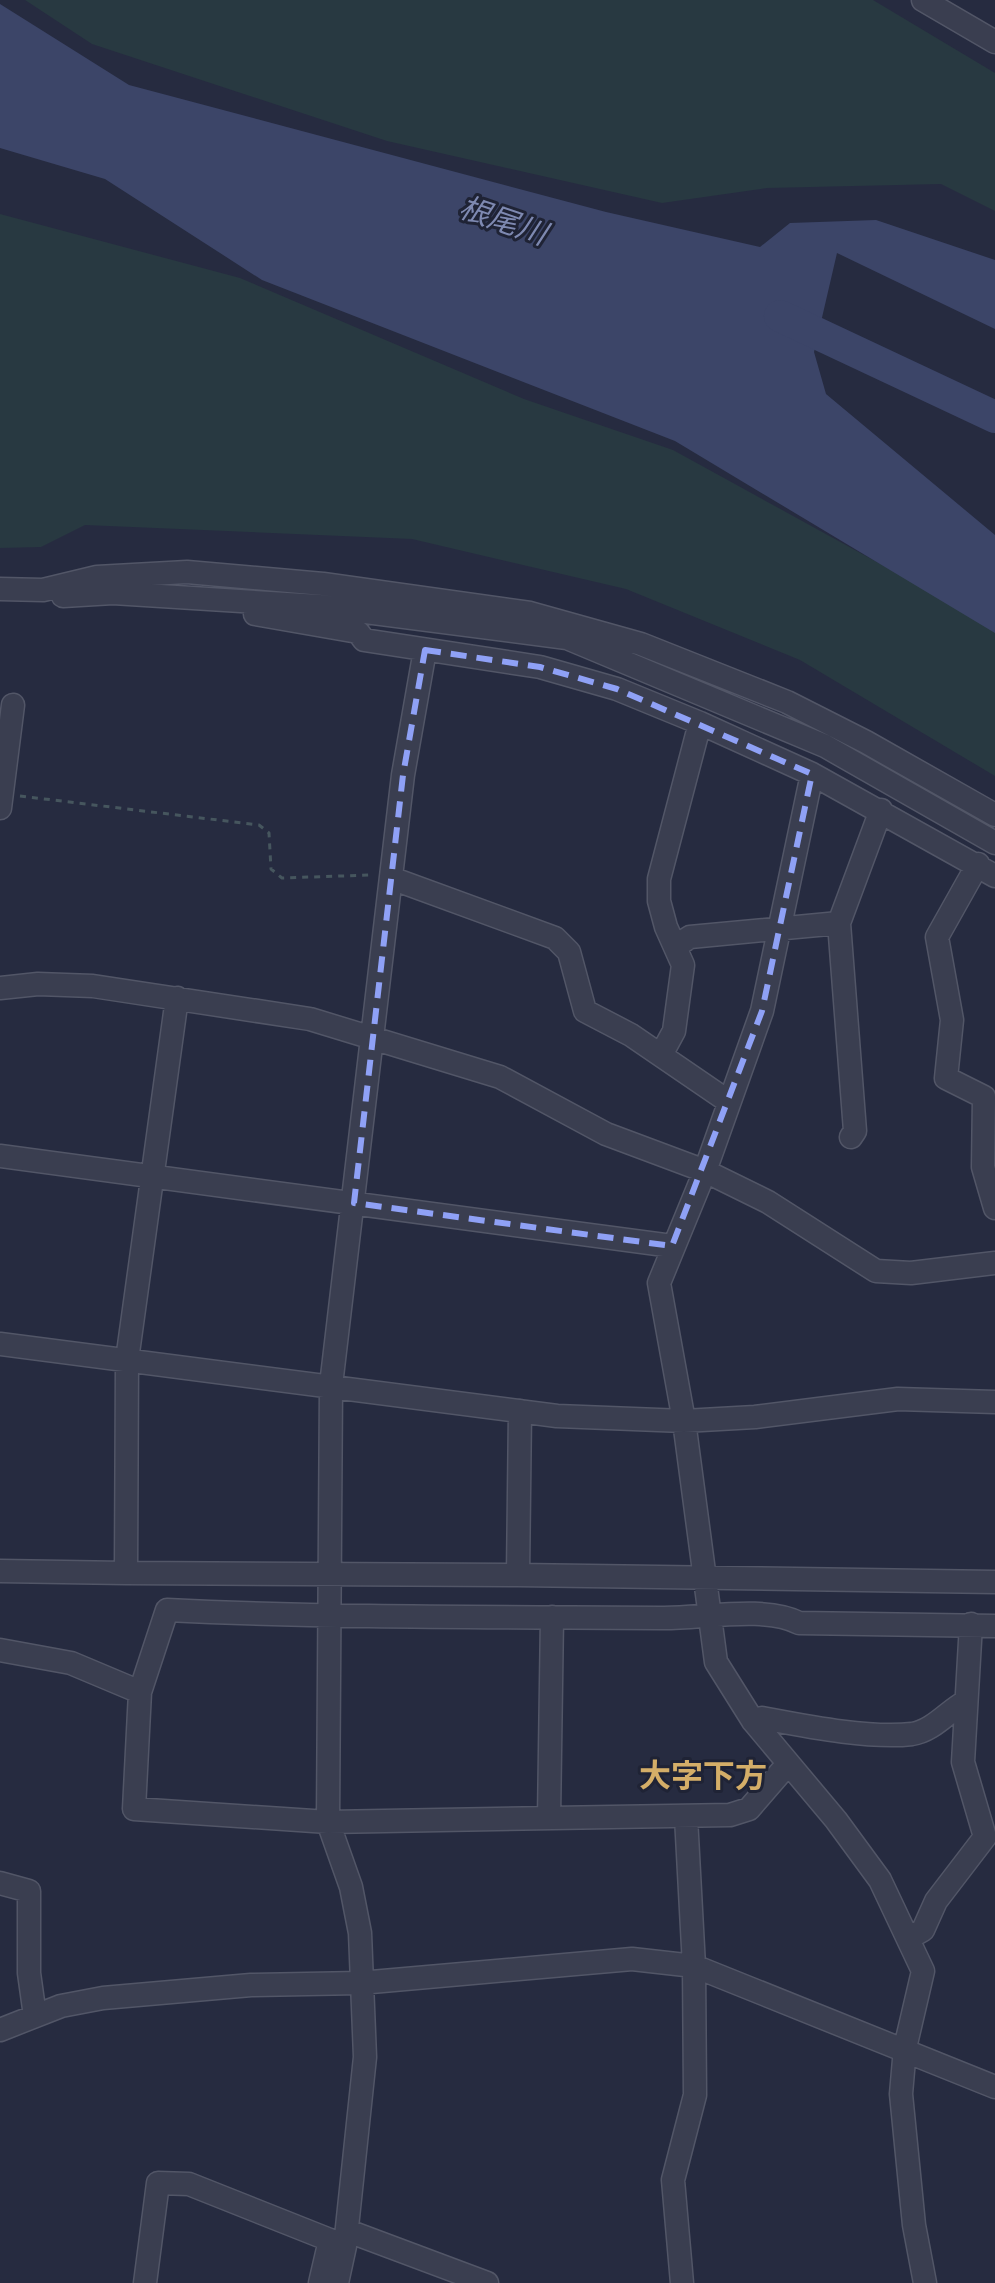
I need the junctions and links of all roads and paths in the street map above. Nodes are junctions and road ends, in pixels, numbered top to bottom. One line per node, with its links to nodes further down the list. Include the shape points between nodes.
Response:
1 (923, 0): 2 (street)
2 (995, 42)
3 (0, 589): 4 (street)
4 (43, 590): 5 (street, via 53,596); 12 (street, via 97,577 187,572 530,613 641,644 787,702)
5 (213, 598): 6 (street, via 223,609 358,632 364,640); 13 (street, via 567,638 825,746)
6 (425, 650): 8 (street, via 540,667 617,689); 15 (street)
7 (13, 705): 10 (street)
8 (700, 723): 9 (street); 18 (street, via 659,879 663,914)
9 (812, 774): 11 (street); 17 (street)
10 (1, 801): 15 (path, via 259,825 269,833 271,869 282,878)
11 (881, 810): 14 (street); 16 (street)
12 (995, 815)
13 (995, 843)
14 (986, 870): 23 (street, via 937,937 952,1020 946,1078)
15 (391, 878): 21 (street); 22 (street, via 555,938 569,952 585,1011)
16 (839, 923): 17 (street); 25 (street, via 855,1131)
17 (779, 927): 18 (street, via 690,937); 24 (street, via 762,1011)
18 (676, 946): 22 (street, via 683,965 682,987 674,1031)
19 (0, 988): 20 (street, via 93,986)
20 (177, 998): 21 (street, via 310,1019); 28 (street)
21 (374, 1039): 27 (street, via 500,1077 606,1134); 29 (street)
22 (661, 1055): 24 (street)
23 (990, 1097): 30 (street, via 983,1167)
24 (729, 1102): 27 (street)
25 (851, 1137)
26 (0, 1156): 28 (street)
27 (705, 1171): 31 (street); 32 (street, via 768,1202 876,1271 911,1273)
28 (153, 1176): 29 (street); 34 (street)
29 (354, 1203): 31 (street); 35 (street)
30 (995, 1208)
31 (672, 1246): 38 (street, via 659,1283)
32 (995, 1263)
33 (0, 1344): 34 (street)
34 (127, 1360): 35 (street); 40 (street)
35 (331, 1385): 37 (street); 41 (street)
36 (995, 1402): 38 (street, via 898,1399)
37 (520, 1411): 38 (street); 42 (street)
38 (684, 1421): 43 (street)
39 (0, 1571): 40 (street)
40 (126, 1573): 41 (street)
41 (328, 1575): 42 (street); 47 (street)
42 (518, 1575): 43 (street)
43 (705, 1579): 44 (street); 45 (street)
44 (995, 1582)
45 (710, 1616): 46 (street); 48 (street, via 784,1615 799,1623); 53 (street, via 716,1662)
46 (552, 1617): 47 (street); 56 (street)
47 (328, 1618): 51 (street, via 167,1610); 57 (street)
48 (971, 1624): 49 (street); 52 (street)
49 (995, 1626)
50 (0, 1650): 51 (street, via 71,1663)
51 (140, 1692): 57 (street, via 134,1809)
52 (965, 1702): 53 (street, via 914,1734); 58 (street, via 963,1762)
53 (753, 1721): 54 (street)
54 (787, 1765): 55 (street, via 749,1809); 60 (street, via 880,1880)
55 (686, 1817): 56 (street); 61 (street)
56 (549, 1818): 57 (street)
57 (328, 1822): 62 (street, via 351,1887 360,1933)
58 (990, 1840): 60 (street, via 936,1901 923,1930)
59 (0, 1883): 63 (street, via 29,1891)
60 (909, 1938): 65 (street, via 923,1971)
61 (694, 1966): 62 (street, via 632,1959); 65 (street); 72 (street, via 695,2095 673,2180)
62 (360, 1983): 63 (street, via 251,1985 103,1998); 67 (street, via 365,2057)
63 (35, 2016): 64 (street)
64 (0, 2030)
65 (905, 2048): 66 (street); 73 (street, via 901,2094)
66 (995, 2087)
67 (341, 2239): 68 (street, via 189,2184 158,2183); 69 (street); 70 (street); 71 (street)
68 (145, 2283)
69 (320, 2283)
70 (337, 2283)
71 (487, 2283)
72 (682, 2283)
73 (925, 2283)

